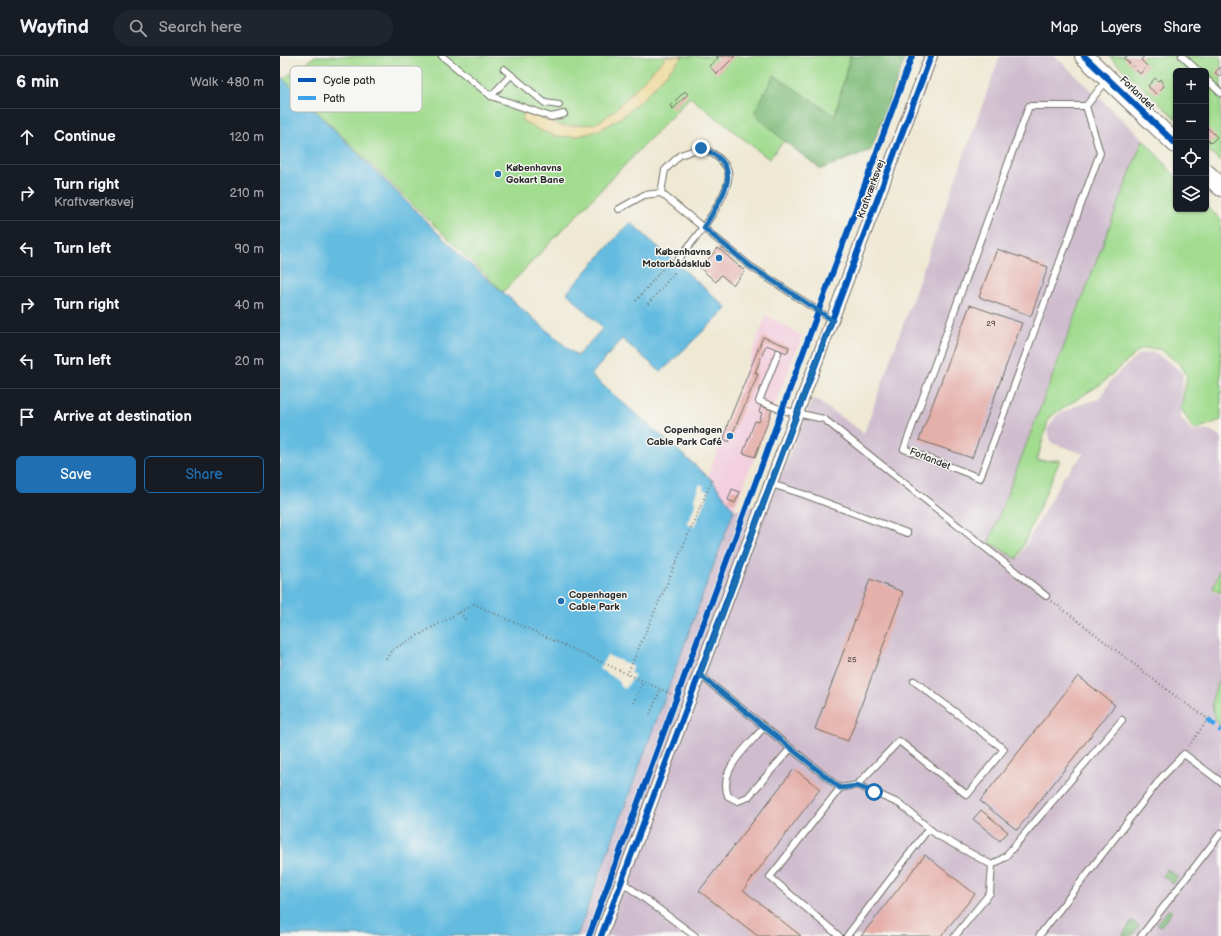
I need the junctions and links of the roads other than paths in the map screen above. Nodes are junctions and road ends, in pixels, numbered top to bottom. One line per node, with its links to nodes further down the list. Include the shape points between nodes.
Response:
1 (442, 56): 11 (lane)
2 (931, 56): 22 (street, Kraftværksvej)
3 (1084, 56): 8 (street, Forlandet)
4 (1183, 56): 5 (lane)
5 (1195, 68)
6 (504, 69): 7 (lane)
7 (511, 75): 11 (lane); 12 (lane, via 545,103)
8 (1108, 79): 13 (lane, Forlandet); 15 (street, Forlandet)
9 (1209, 82): 10 (lane)
10 (1221, 93)
11 (491, 96): 14 (lane, via 551,117)
12 (559, 105)
13 (1086, 106): 13 (lane, Forlandet, via 1029,106 904,449 980,478 1100,153)
14 (564, 114)
15 (1173, 141)
16 (1209, 176): 17 (street)
17 (1221, 187)
18 (661, 193): 19 (lane, via 644,195); 20 (lane); 20 (lane, via 665,170 680,155 701,148 715,153 727,169 728,184)
19 (620, 209)
20 (704, 228): 21 (lane); 22 (lane, via 750,266)
21 (676, 262)
22 (832, 320): 24 (street, Kraftværksvej)
23 (778, 353): 24 (lane, via 759,400)
24 (797, 414): 25 (street, Kraftværksvej); 27 (lane, via 824,419)
25 (771, 484): 26 (lane); 28 (street, Kraftværksvej)
26 (907, 532)
27 (1046, 596)
28 (700, 675): 31 (lane); 39 (street, Kraftværksvej)
29 (914, 681): 34 (lane, via 1004,749 967,795 899,741)
30 (1122, 720): 38 (lane, via 1005,857)
31 (764, 728): 32 (lane); 32 (lane, via 728,771 725,787 728,796 738,801 748,797)
32 (790, 749): 35 (lane)
33 (1221, 782): 45 (lane, via 1184,754 1162,777)
34 (857, 786): 35 (lane); 36 (lane, via 900,804)
35 (840, 788): 42 (lane, via 770,876)
36 (929, 828): 38 (lane); 43 (lane)
37 (1221, 834): 46 (lane)
38 (992, 865): 44 (lane, via 990,893)
39 (622, 882): 40 (street, Kraftværksvej); 41 (lane)
40 (601, 936)
41 (695, 936)
42 (839, 936)
43 (847, 936)
44 (955, 936)
45 (1039, 936)
46 (1141, 936)

